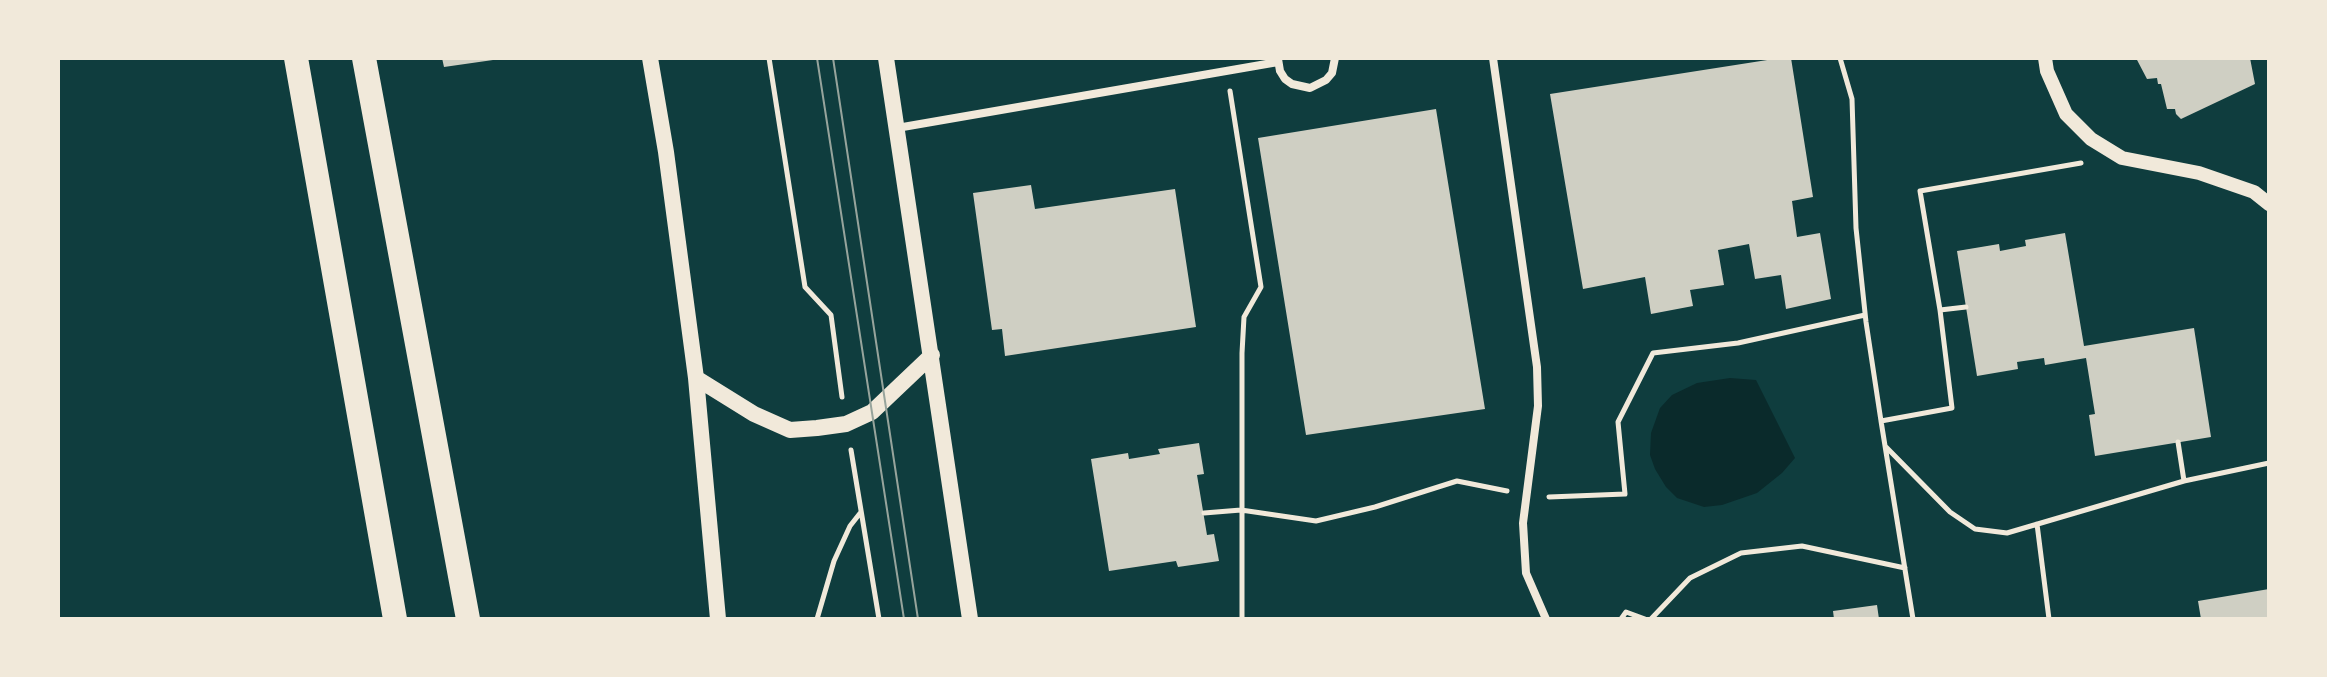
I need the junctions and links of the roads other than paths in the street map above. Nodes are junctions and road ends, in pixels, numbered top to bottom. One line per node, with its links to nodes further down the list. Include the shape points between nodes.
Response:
1 (296, 58): 13 (highway)
2 (364, 58): 14 (highway)
3 (650, 58): 12 (main road)
4 (886, 58): 9 (main road)
5 (1335, 58): 8 (street, via 1332,73 1310,88 1292,84)
6 (1493, 58): 17 (street, via 1537,367 1538,406 1523,523 1526,573)
7 (2045, 58): 10 (street, via 2066,114 2091,139 2122,158 2199,173 2254,192)
8 (1278, 60): 9 (street)
9 (897, 128): 11 (main road)
10 (2269, 204)
11 (932, 355): 12 (main road, via 872,412 846,424 790,430); 16 (main road)
12 (696, 378): 15 (main road)
13 (395, 619)
14 (468, 619)
15 (718, 619)
16 (970, 619)
17 (1546, 619)

